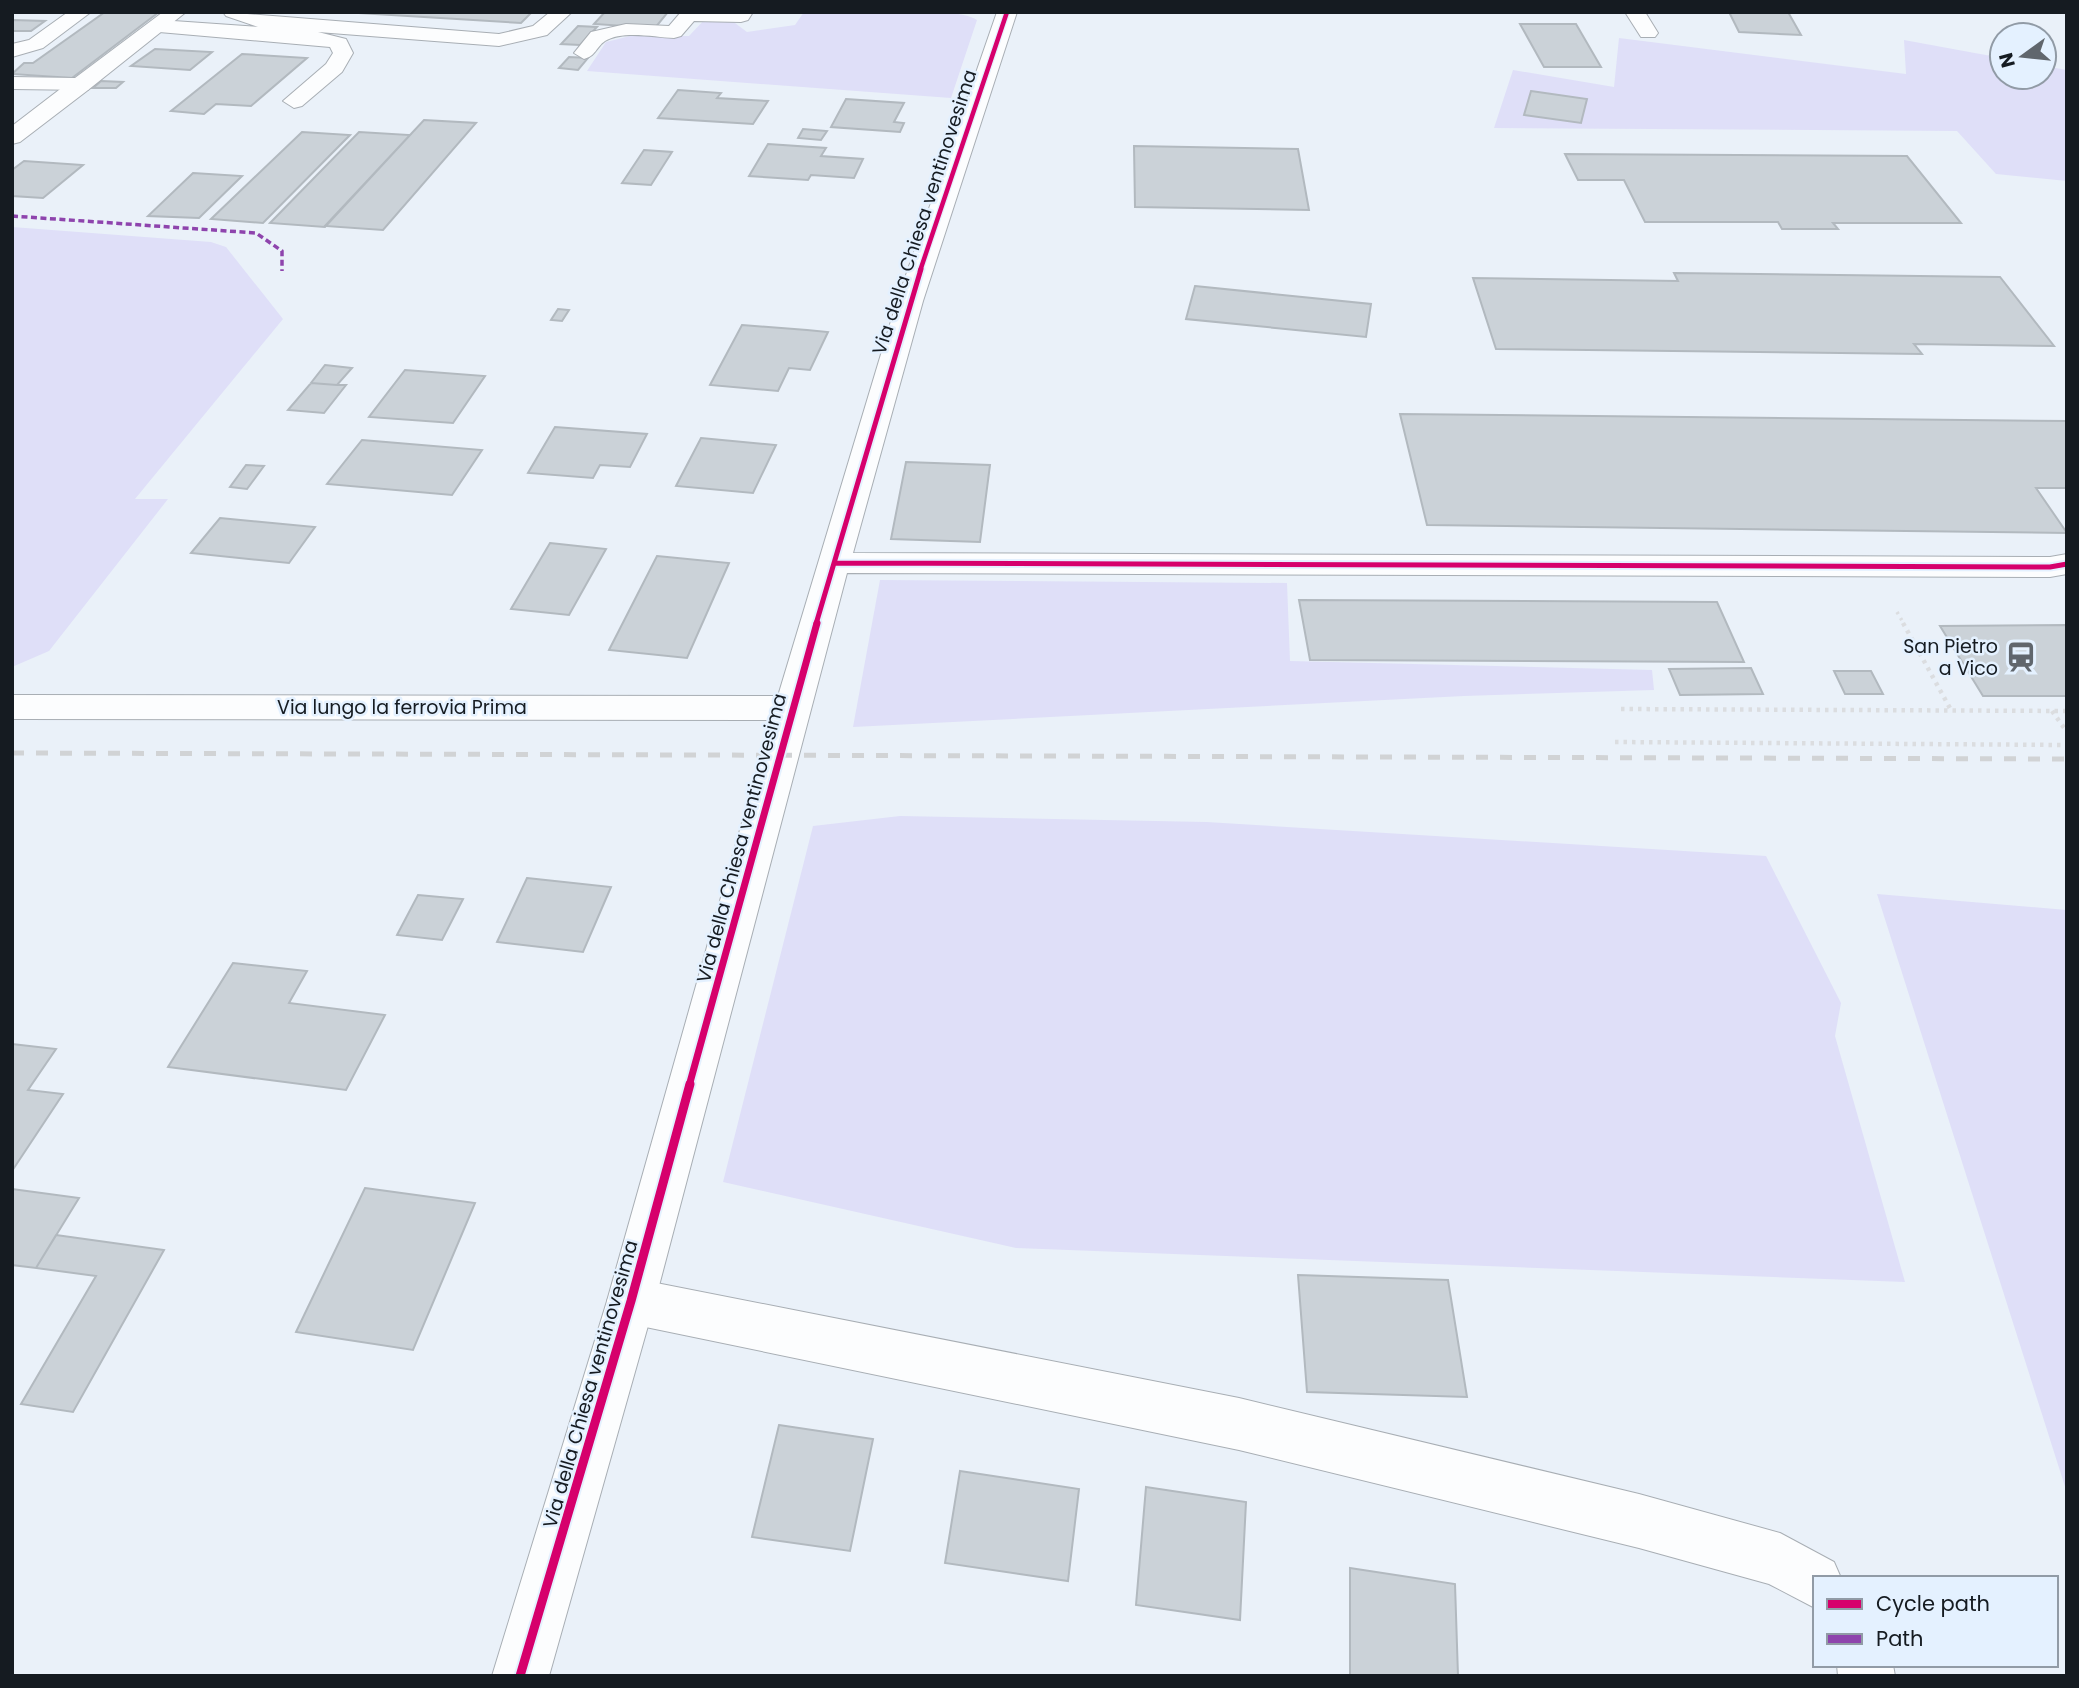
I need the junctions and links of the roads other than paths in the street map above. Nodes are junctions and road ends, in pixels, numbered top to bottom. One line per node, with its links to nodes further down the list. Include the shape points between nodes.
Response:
1 (81, 12): 10 (street, via 36,44)
2 (176, 12): 8 (street)
3 (233, 12): 4 (street, via 261,22 499,40 540,31)
4 (562, 12)
5 (743, 12): 11 (street, via 741,16 689,15 674,32 626,30 598,36)
6 (1007, 12): 16 (street, Via della Chiesa ventinovesima, via 910,301)
7 (1635, 12): 9 (street)
8 (159, 26): 13 (street); 14 (street, via 339,43 343,54 335,68)
9 (1648, 33)
10 (12, 51)
11 (583, 53)
12 (12, 83): 13 (street)
13 (80, 85): 15 (street)
14 (294, 101)
15 (12, 137)
16 (834, 564): 17 (street); 19 (street, Via della Chiesa ventinovesima)
17 (2067, 564)
18 (12, 707): 19 (street, Via lungo la ferrovia Prima)
19 (792, 708): 20 (street, Via della Chiesa ventinovesima)
20 (631, 1301): 21 (street, via 1252,1427 1652,1524 1780,1560); 22 (street, Via della Chiesa ventinovesima)
21 (1813, 1580)
22 (520, 1676)

